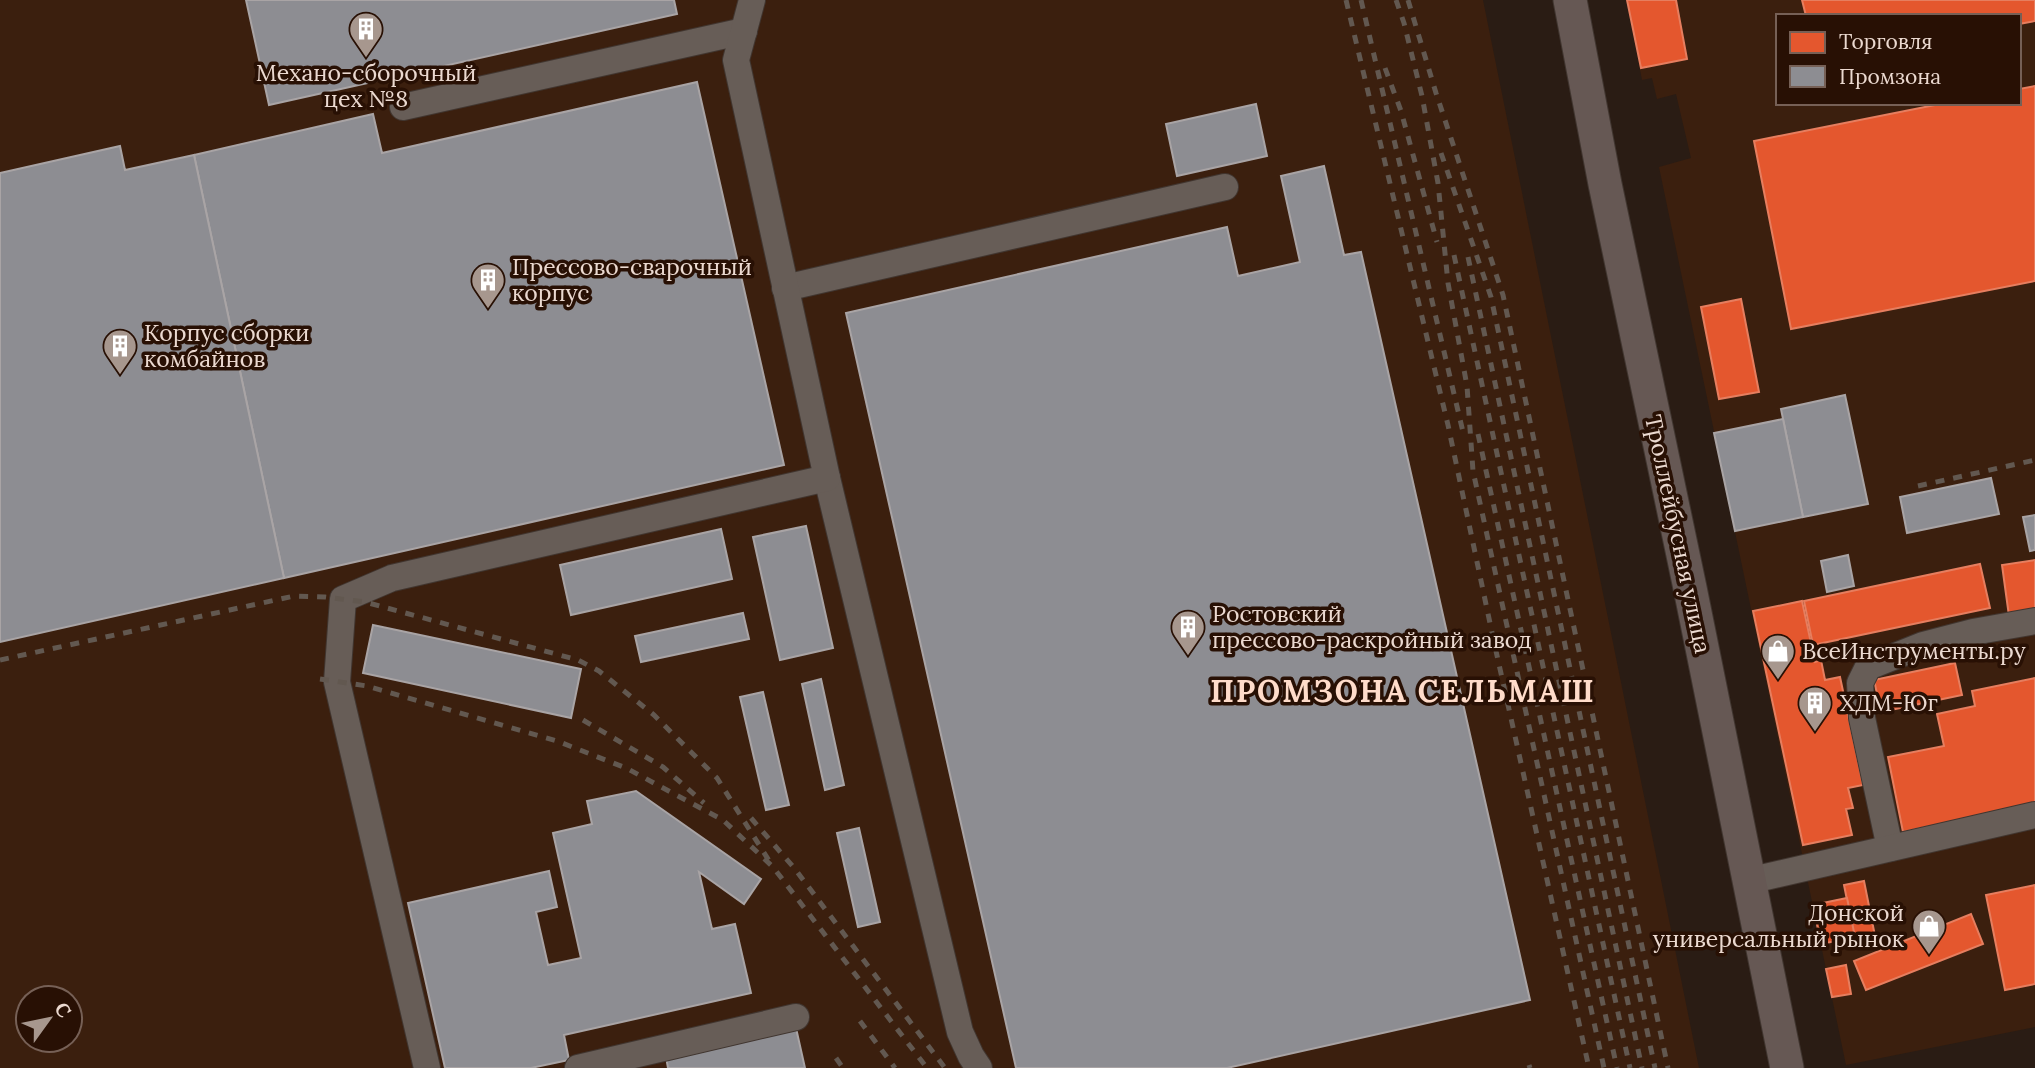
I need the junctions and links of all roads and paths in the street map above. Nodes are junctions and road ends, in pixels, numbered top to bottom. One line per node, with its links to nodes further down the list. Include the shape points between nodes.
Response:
1 (752, 0): 3 (lane)
2 (1570, 0): 11 (main road, Троллейбусная улица)
3 (744, 31): 4 (lane); 6 (lane, via 736,60)
4 (403, 107)
5 (1225, 187): 6 (lane)
6 (785, 288): 7 (lane)
7 (827, 478): 13 (lane, via 392,578 342,599 337,682); 15 (lane, via 960,1032)
8 (2035, 621): 10 (lane, via 1923,645 1868,667 1860,683 1862,718)
9 (2035, 815): 10 (lane)
10 (1890, 848): 11 (lane)
11 (1748, 881): 16 (main road, Троллейбусная улица)
12 (796, 1017): 14 (lane)
13 (428, 1068)
14 (578, 1068)
15 (979, 1068)
16 (1787, 1068)

